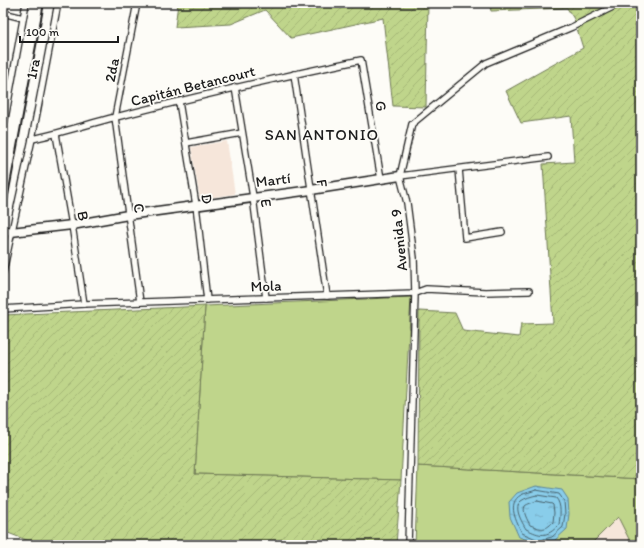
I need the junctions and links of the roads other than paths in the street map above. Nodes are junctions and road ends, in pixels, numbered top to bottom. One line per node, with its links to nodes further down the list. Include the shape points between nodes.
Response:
1 (26, 3): 6 (street)
2 (58, 3): 15 (street, 1ra)
3 (137, 3): 11 (street, 2da)
4 (621, 3): 19 (street, Avenida 9, via 572,27 486,63 412,124)
5 (3, 13): 6 (street)
6 (23, 18): 12 (street)
7 (361, 60): 8 (street, Capitán Betancourt); 20 (street, G)
8 (294, 74): 9 (street, Capitán Betancourt); 21 (street, F)
9 (235, 88): 10 (street, Capitán Betancourt); 13 (street, E)
10 (179, 102): 11 (street, Capitán Betancourt); 16 (street, D)
11 (115, 117): 14 (street, Capitán Betancourt); 24 (street, C)
12 (3, 130)
13 (242, 133): 16 (street); 22 (street, E)
14 (56, 134): 15 (street, Capitán Betancourt); 25 (street, B)
15 (32, 139): 26 (street, 1ra)
16 (186, 144): 23 (street, D)
17 (548, 157): 18 (street, Martí)
18 (460, 168): 19 (street, Martí); 27 (street, via 465,238)
19 (400, 176): 20 (street, Martí); 30 (street, Avenida 9, via 407,203 414,258)
20 (381, 179): 21 (street, Martí)
21 (311, 190): 22 (street, Martí); 31 (street, F)
22 (253, 197): 23 (street, Martí); 32 (street, E)
23 (196, 205): 24 (street, Martí); 33 (street, D)
24 (128, 215): 25 (street, Martí); 34 (street, C)
25 (72, 225): 26 (street, Martí); 35 (street, B)
26 (7, 231): 28 (street, 1ra)
27 (502, 232)
28 (3, 272)
29 (529, 291): 30 (street, Mola, via 426,289)
30 (415, 293): 31 (street, Mola); 37 (street, Avenida 9)
31 (327, 296): 32 (street, Mola)
32 (266, 298): 33 (street, Mola)
33 (207, 300): 34 (street, Mola)
34 (140, 302): 35 (street, Mola)
35 (84, 304): 36 (street, Mola)
36 (3, 309)
37 (408, 545)

